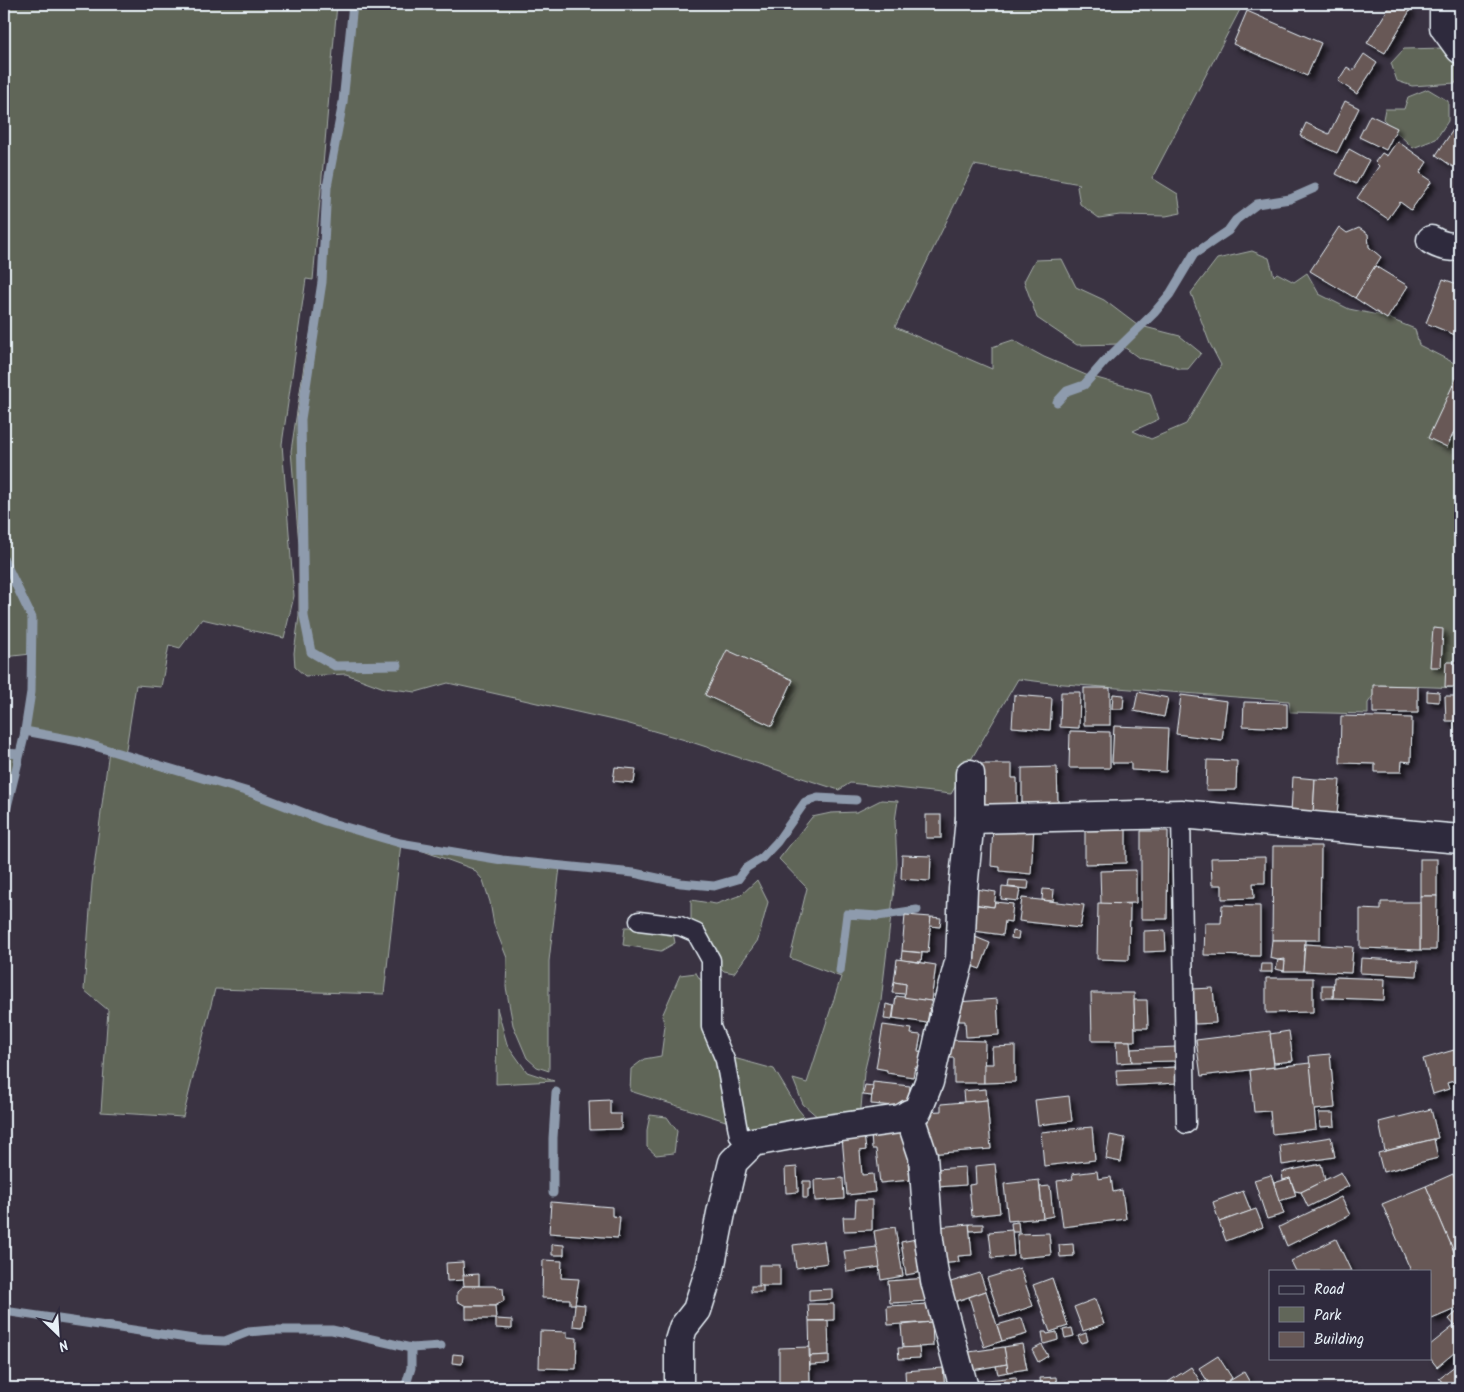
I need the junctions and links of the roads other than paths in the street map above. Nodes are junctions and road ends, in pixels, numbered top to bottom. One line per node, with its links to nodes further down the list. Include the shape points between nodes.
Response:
1 (1444, 4): 2 (street, via 1444,27)
2 (1460, 49)
3 (1431, 240): 4 (street)
4 (1460, 246)
5 (970, 774): 7 (street)
6 (1181, 814): 7 (street); 8 (street); 11 (lane)
7 (970, 819): 10 (street, via 960,959 929,1082 918,1110)
8 (1460, 839)
9 (640, 921): 12 (lane, via 680,926 696,933 711,960 711,1027 725,1060)
10 (909, 1114): 13 (street, via 900,1119 753,1142 733,1162 710,1270 697,1310 682,1328); 14 (street, via 922,1156 935,1281)
11 (1186, 1124)
12 (739, 1136)
13 (679, 1388)
14 (964, 1388)

